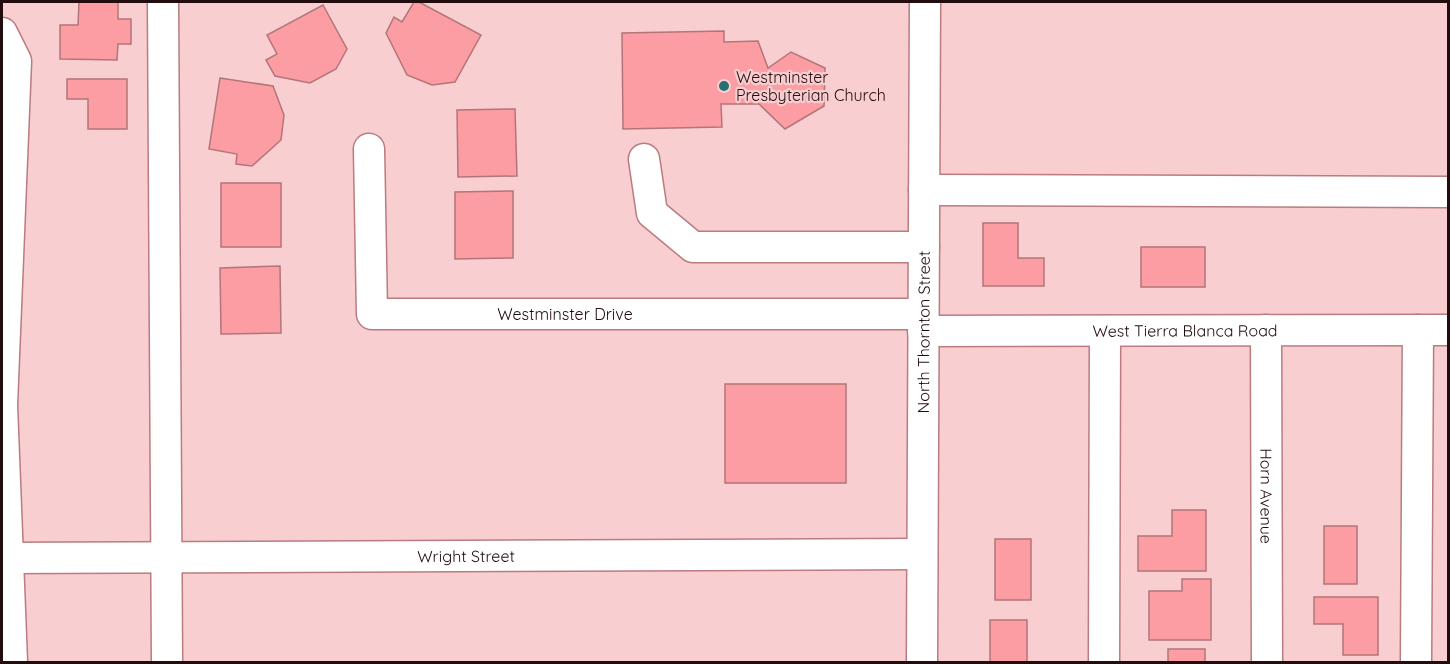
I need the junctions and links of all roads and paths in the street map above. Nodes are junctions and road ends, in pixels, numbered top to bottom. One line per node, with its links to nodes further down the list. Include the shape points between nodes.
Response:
1 (163, 2): 16 (street)
2 (925, 2): 6 (street, North Thornton Street)
3 (2, 33): 14 (street, via 16,61)
4 (369, 149): 9 (street, Westminster Drive, via 372,314)
5 (644, 159): 8 (street, via 652,213 693,247)
6 (924, 190): 7 (street); 8 (street, North Thornton Street)
7 (1449, 192)
8 (924, 247): 9 (street, North Thornton Street)
9 (923, 323): 10 (street, West Tierra Blanca Road); 15 (street, North Thornton Street)
10 (1105, 330): 11 (street, West Tierra Blanca Road); 21 (street)
11 (1266, 330): 12 (street, West Tierra Blanca Road); 22 (street, Horn Avenue)
12 (1418, 330): 13 (street, West Tierra Blanca Road); 23 (street)
13 (1449, 330)
14 (2, 405): 17 (street)
15 (922, 554): 16 (street, Wright Street); 20 (street, North Thornton Street)
16 (167, 556): 17 (street, Wright Street); 19 (street)
17 (5, 558): 18 (street)
18 (12, 663)
19 (167, 663)
20 (922, 663)
21 (1104, 663)
22 (1267, 663)
23 (1416, 663)

